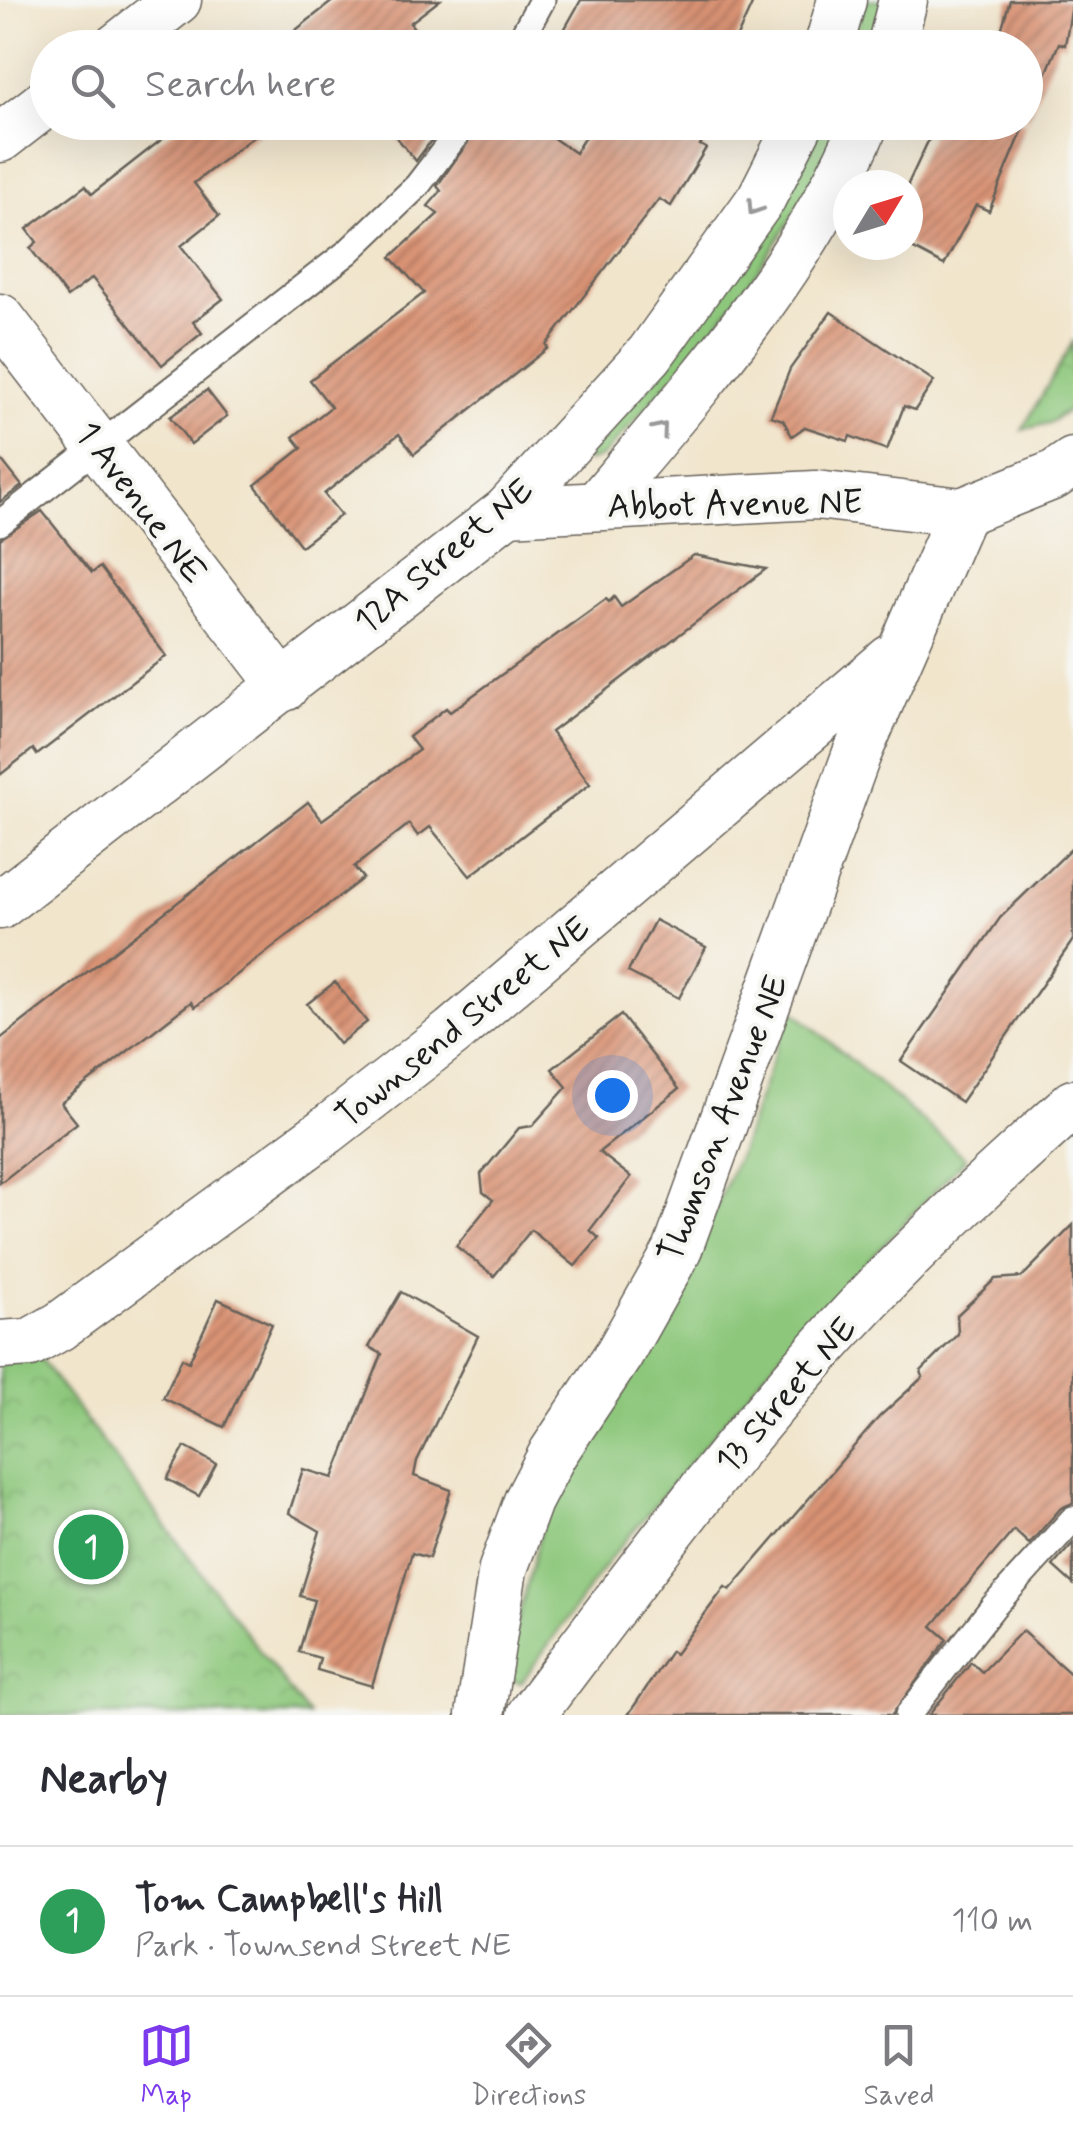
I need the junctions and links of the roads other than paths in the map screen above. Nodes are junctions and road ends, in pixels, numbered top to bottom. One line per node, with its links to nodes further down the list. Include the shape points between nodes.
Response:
1 (177, 0): 5 (street)
2 (542, 0): 6 (lane)
3 (842, 0): 7 (street)
4 (903, 0): 8 (street)
5 (139, 30)
6 (526, 30)
7 (833, 30)
8 (896, 30)
9 (30, 115): 10 (street)
10 (0, 138)
11 (452, 140): 15 (lane, via 417,186 348,252)
12 (791, 140): 18 (street, 12A Street NE, one-way to 18, via 760,199 650,354)
13 (856, 140): 17 (street, one-way to 13, via 772,288 828,200)
14 (0, 318): 15 (street, 1 Avenue NE)
15 (100, 446): 20 (lane); 22 (street, 1 Avenue NE)
16 (1073, 462): 19 (street)
17 (598, 504): 18 (street, Abbot Avenue NE); 19 (street, Abbot Avenue NE, via 816,495)
18 (507, 511): 22 (street, 12A Street NE)
19 (962, 512): 21 (street, Thomson Avenue NE)
20 (0, 523)
21 (898, 653): 25 (street, Townsend Street NE, via 326,1132 60,1326 30,1344); 27 (street, Thomson Avenue NE, via 678,1251 528,1502 503,1569)
22 (284, 687): 23 (street, 12A Street NE)
23 (0, 906)
24 (1073, 1104): 28 (street, 13 Street NE, via 929,1237 785,1391)
25 (0, 1345)
26 (1073, 1519): 29 (lane)
27 (480, 1715)
28 (531, 1715)
29 (908, 1715)

